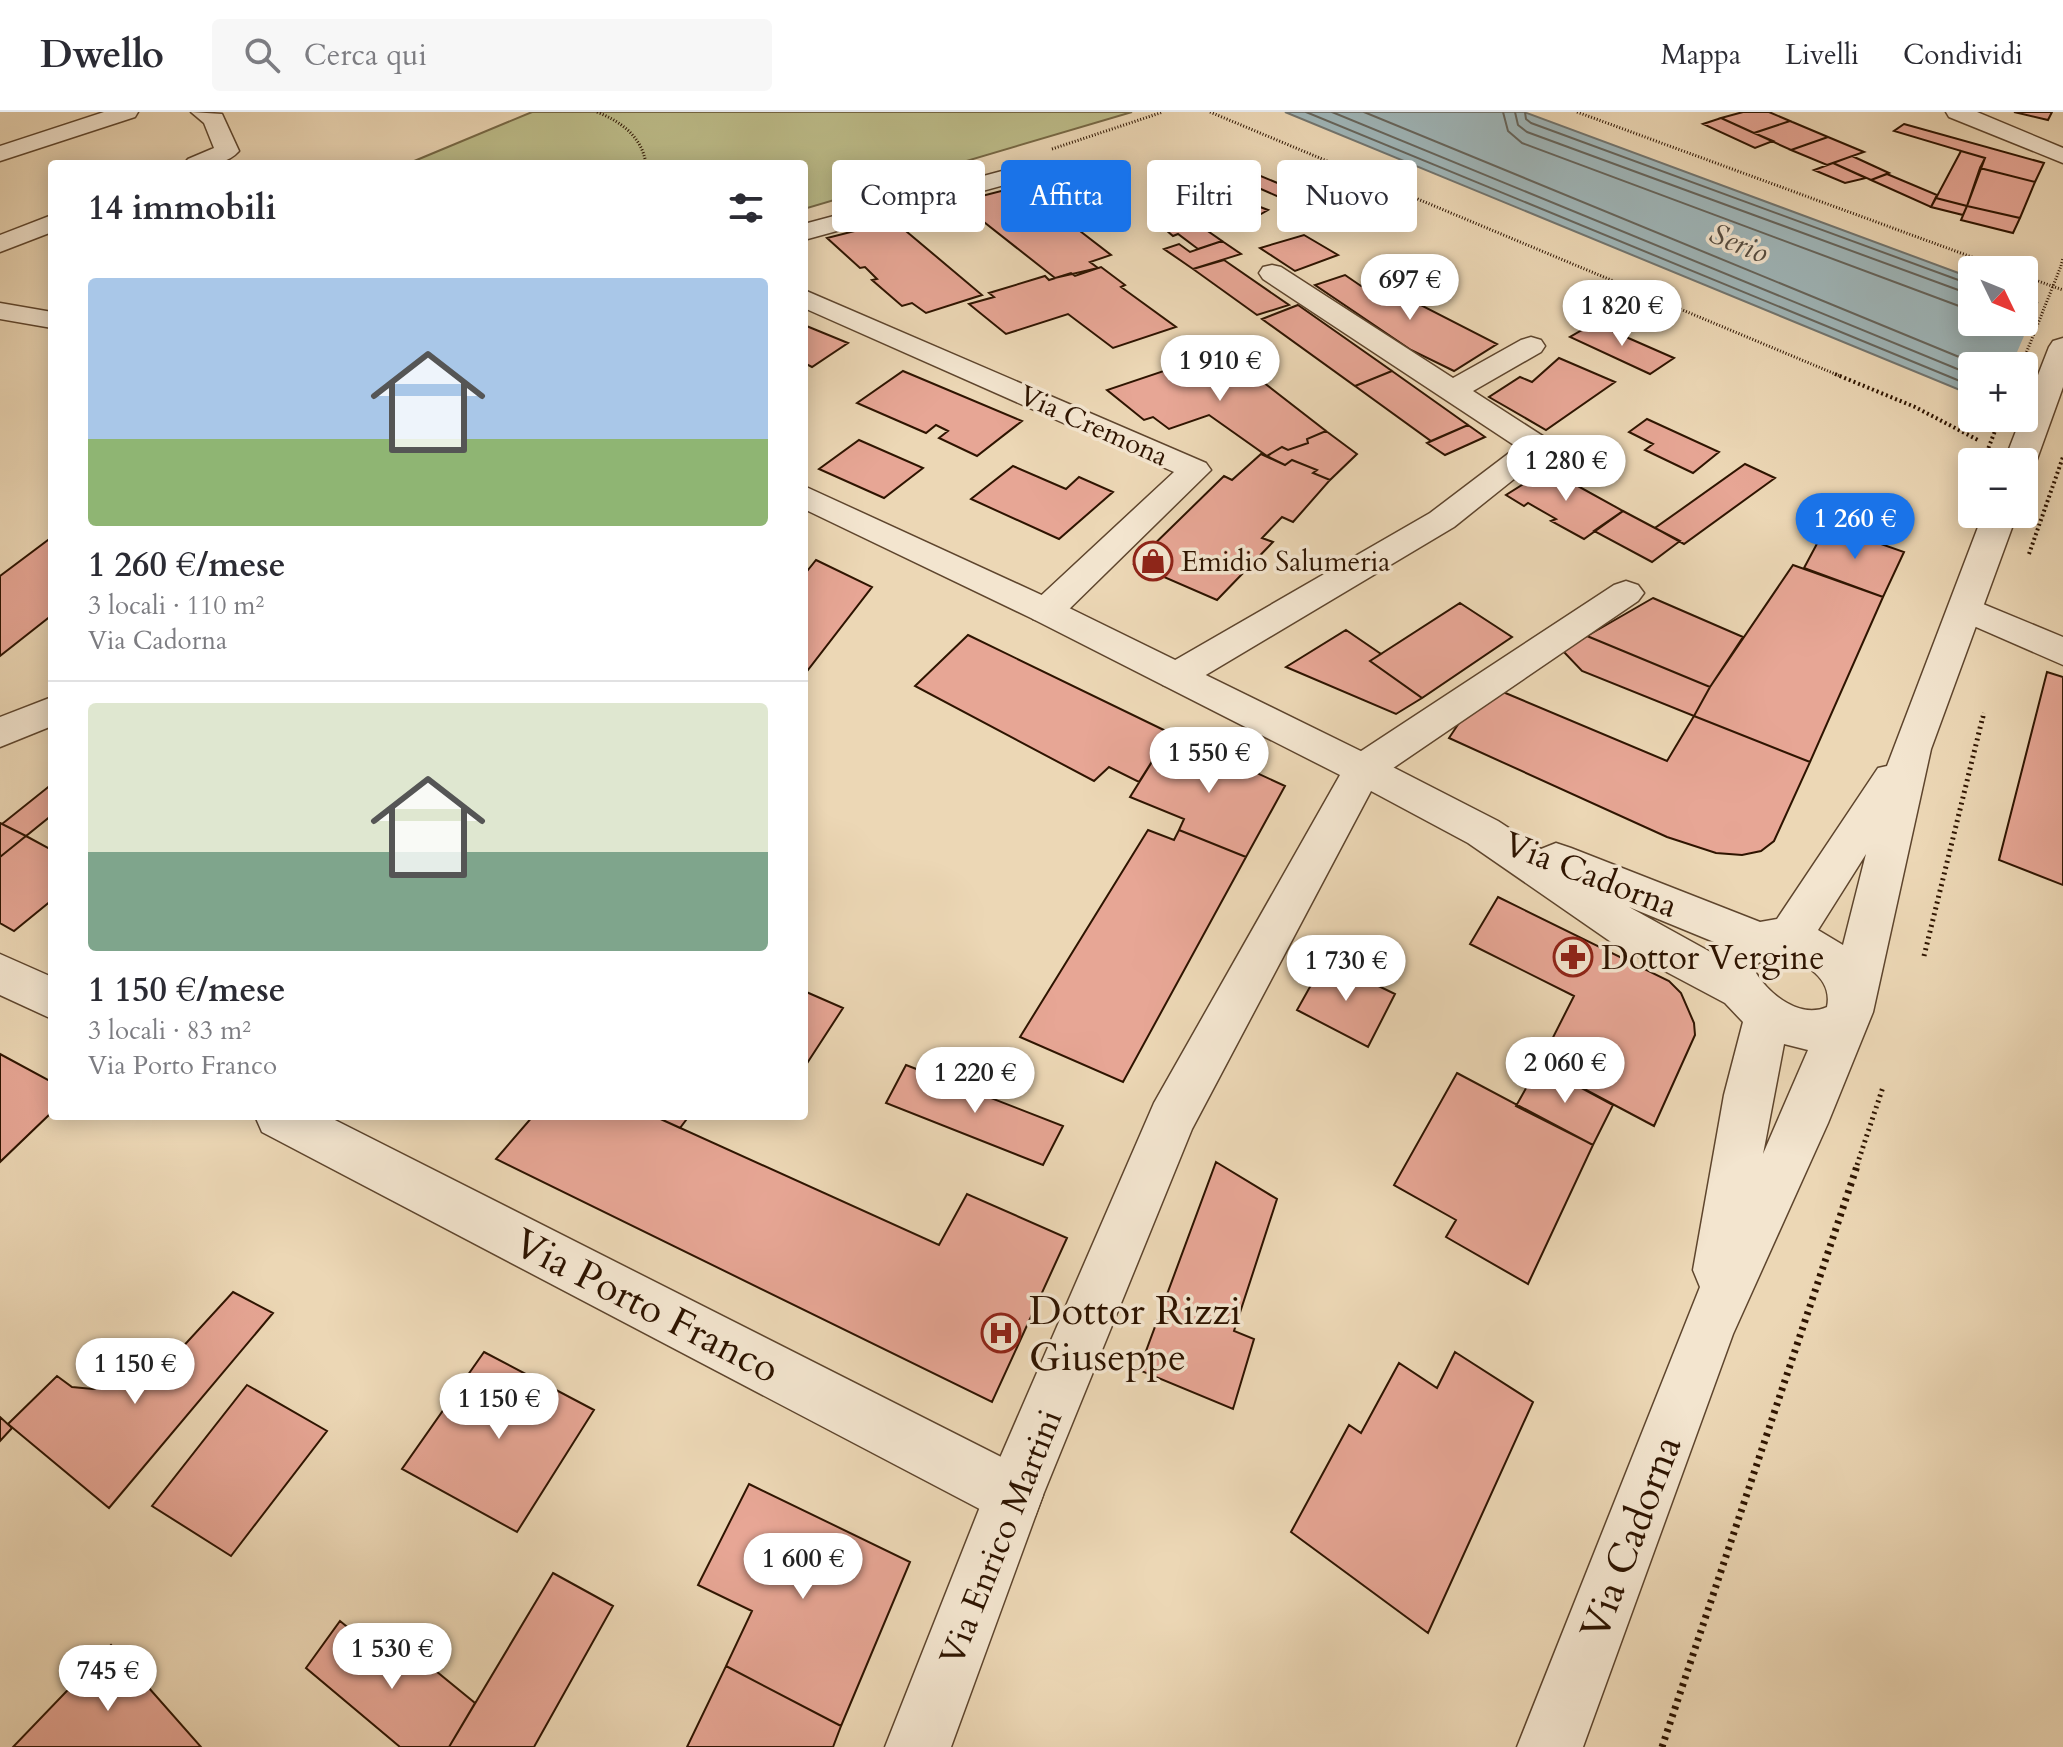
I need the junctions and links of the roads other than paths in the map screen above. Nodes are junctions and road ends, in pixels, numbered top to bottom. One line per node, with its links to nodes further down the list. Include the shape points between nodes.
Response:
1 (127, 112): 6 (street)
2 (202, 112): 8 (street, via 214,119 227,151)
3 (1957, 112): 4 (street)
4 (2003, 133): 5 (street); 7 (street)
5 (2063, 141)
6 (0, 154)
7 (2063, 156)
8 (206, 160)
9 (1001, 178): 11 (street)
10 (48, 225): 12 (street)
11 (808, 231)
12 (0, 244)
13 (1272, 273): 19 (street)
14 (808, 300): 25 (street, Via Cremona, via 1195,470)
15 (0, 311): 16 (street)
16 (48, 319)
17 (1531, 346): 19 (street)
18 (2063, 347): 20 (street)
19 (1452, 391): 27 (street, via 1538,447 1442,520)
20 (2010, 448)
21 (808, 498): 25 (street)
22 (1995, 528): 24 (street, Via Cadorna)
23 (1626, 593): 31 (street)
24 (1966, 609): 26 (street); 30 (street, Via Cadorna)
25 (1046, 611): 27 (street)
26 (2063, 652)
27 (1176, 676): 31 (street)
28 (48, 713): 29 (street)
29 (0, 733)
30 (1911, 749): 33 (street, Via Cadorna); 37 (street, Via Cadorna)
31 (1363, 769): 32 (street); 40 (street, Via Enrico Martini, via 1171,1119)
32 (1483, 832): 33 (street, Via Cadorna); 36 (street, Via Cadorna, via 1630,931)
33 (1772, 939): 36 (street, via 1742,947 1735,957 1733,972); 37 (street, via 1808,944 1841,969 1849,983)
34 (0, 973): 35 (street)
35 (48, 997)
36 (1753, 1002): 37 (street, via 1787,1026 1807,1031 1826,1030); 39 (street, Via Cadorna, via 1748,1095)
37 (1847, 1012): 39 (street, Via Cadorna, via 1803,1123)
38 (287, 1120): 40 (street, Via Porto Franco)
39 (1709, 1327): 42 (street, Via Cadorna)
40 (1014, 1495): 41 (street, Via Enrico Martini)
41 (918, 1747)
42 (1550, 1747)

